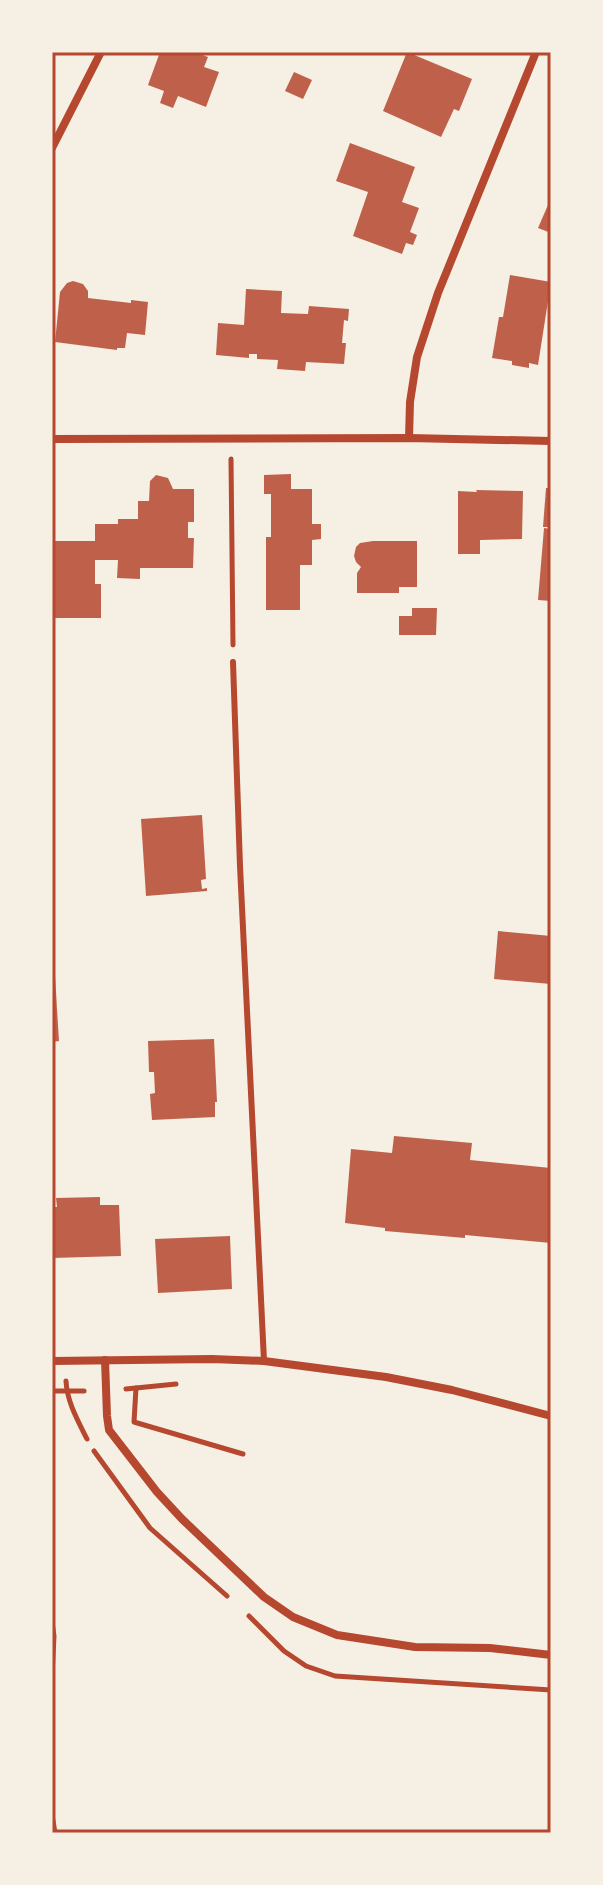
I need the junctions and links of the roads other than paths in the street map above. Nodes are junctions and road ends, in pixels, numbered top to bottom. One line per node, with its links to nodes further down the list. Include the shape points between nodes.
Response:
1 (101, 52): 3 (street)
2 (536, 52): 4 (street, via 438,293 417,357)
3 (52, 148)
4 (409, 438): 5 (street); 6 (street)
5 (52, 439)
6 (551, 441)
7 (233, 662): 10 (lane)
8 (105, 1360): 9 (street); 10 (street); 12 (street, via 109,1430 182,1519 264,1597 293,1617 337,1635 415,1647)
9 (52, 1361)
10 (264, 1361): 11 (street, via 386,1377)
11 (551, 1416)
12 (551, 1655)

